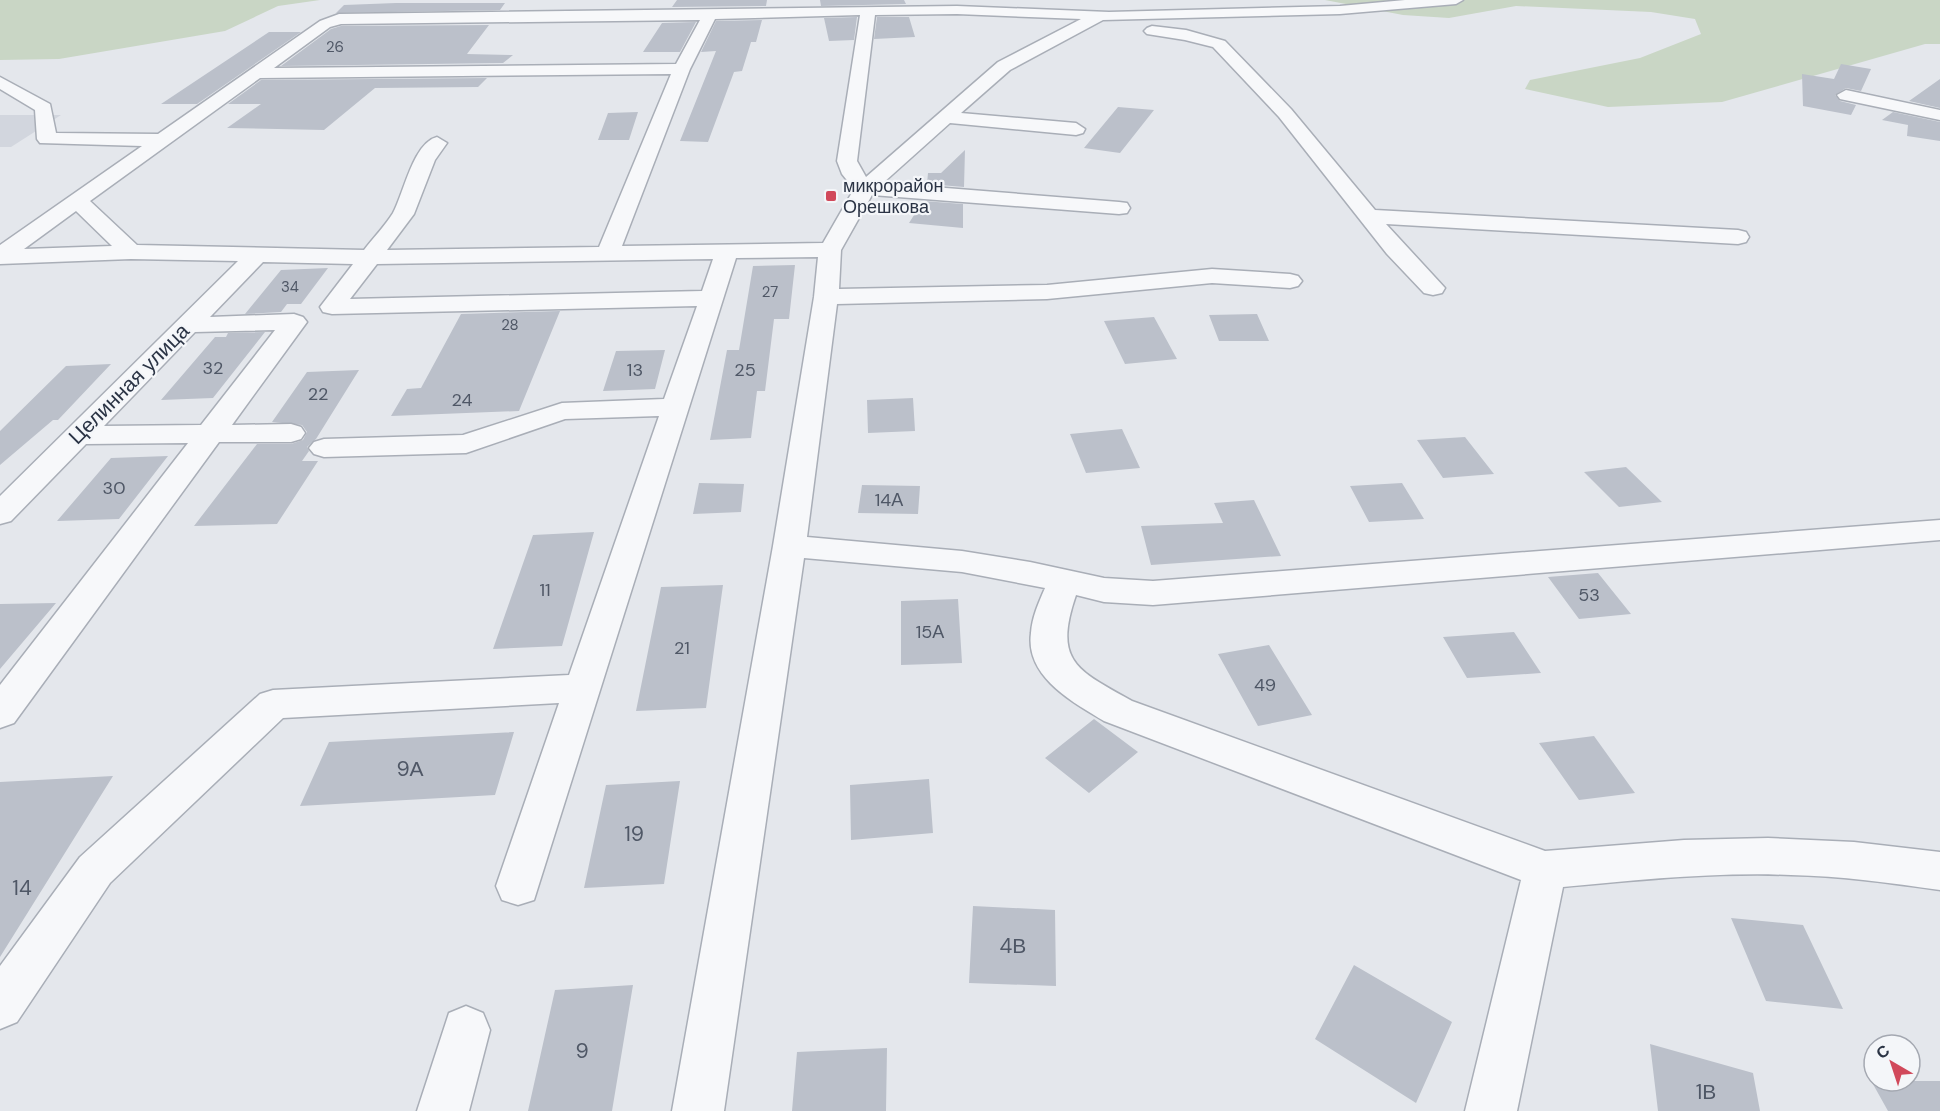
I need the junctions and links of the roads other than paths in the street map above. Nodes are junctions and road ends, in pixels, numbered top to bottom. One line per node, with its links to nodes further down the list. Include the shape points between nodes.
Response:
1 (1153, 0): 5 (street)
2 (1456, 0): 5 (street, via 1340,10)
3 (868, 12): 4 (street); 5 (street, via 957,10); 16 (street, via 847,161 852,174)
4 (710, 15): 7 (street); 8 (street, via 339,19 325,24)
5 (1109, 16): 6 (street)
6 (1082, 24): 12 (street, via 1004,66); 19 (street, via 1186,35 1218,44 1285,113)
7 (682, 69): 8 (street); 24 (street)
8 (258, 73): 14 (street)
9 (0, 82): 14 (street, via 44,108 47,140)
10 (1846, 95): 11 (street)
11 (1940, 115)
12 (948, 117): 13 (street); 16 (street)
13 (1076, 129)
14 (165, 140): 17 (street)
15 (436, 143): 27 (street, via 425,159 403,214)
16 (865, 188): 18 (street); 21 (street)
17 (79, 202): 23 (street); 26 (street)
18 (1119, 208)
19 (1368, 216): 20 (street); 29 (street)
20 (1738, 237)
21 (830, 250): 22 (street); 30 (street)
22 (727, 251): 24 (street); 31 (street)
23 (131, 252): 25 (street); 26 (street)
24 (608, 252): 27 (street)
25 (258, 254): 27 (street); 32 (street, Целинная улица)
26 (0, 257)
27 (370, 257): 31 (street, via 332,307)
28 (1290, 281): 30 (street, via 1212,276 1047,292)
29 (1433, 288)
30 (826, 297): 40 (street)
31 (712, 298): 33 (street)
32 (187, 325): 35 (street, via 294,322); 36 (street, Целинная улица)
33 (676, 406): 37 (street, via 562,411 466,444); 42 (street)
34 (291, 433): 35 (street)
35 (210, 434): 36 (street); 43 (street)
36 (78, 435): 38 (street, Целинная улица)
37 (324, 448)
38 (0, 514)
39 (1940, 530): 41 (street, via 1153,593 1104,590)
40 (789, 546): 41 (street, via 979,562); 50 (street)
41 (1064, 581): 44 (street, via 1048,636 1052,655 1054,664 1088,693 1118,711)
42 (583, 688): 46 (street); 47 (street, via 273,704 95,870)
43 (0, 713)
44 (1545, 870): 45 (street, via 1674,858 1769,856 1857,860); 51 (street)
45 (1940, 871)
46 (518, 886)
47 (0, 1006)
48 (466, 1030): 49 (street)
49 (443, 1111)
50 (698, 1111)
51 (1491, 1111)

